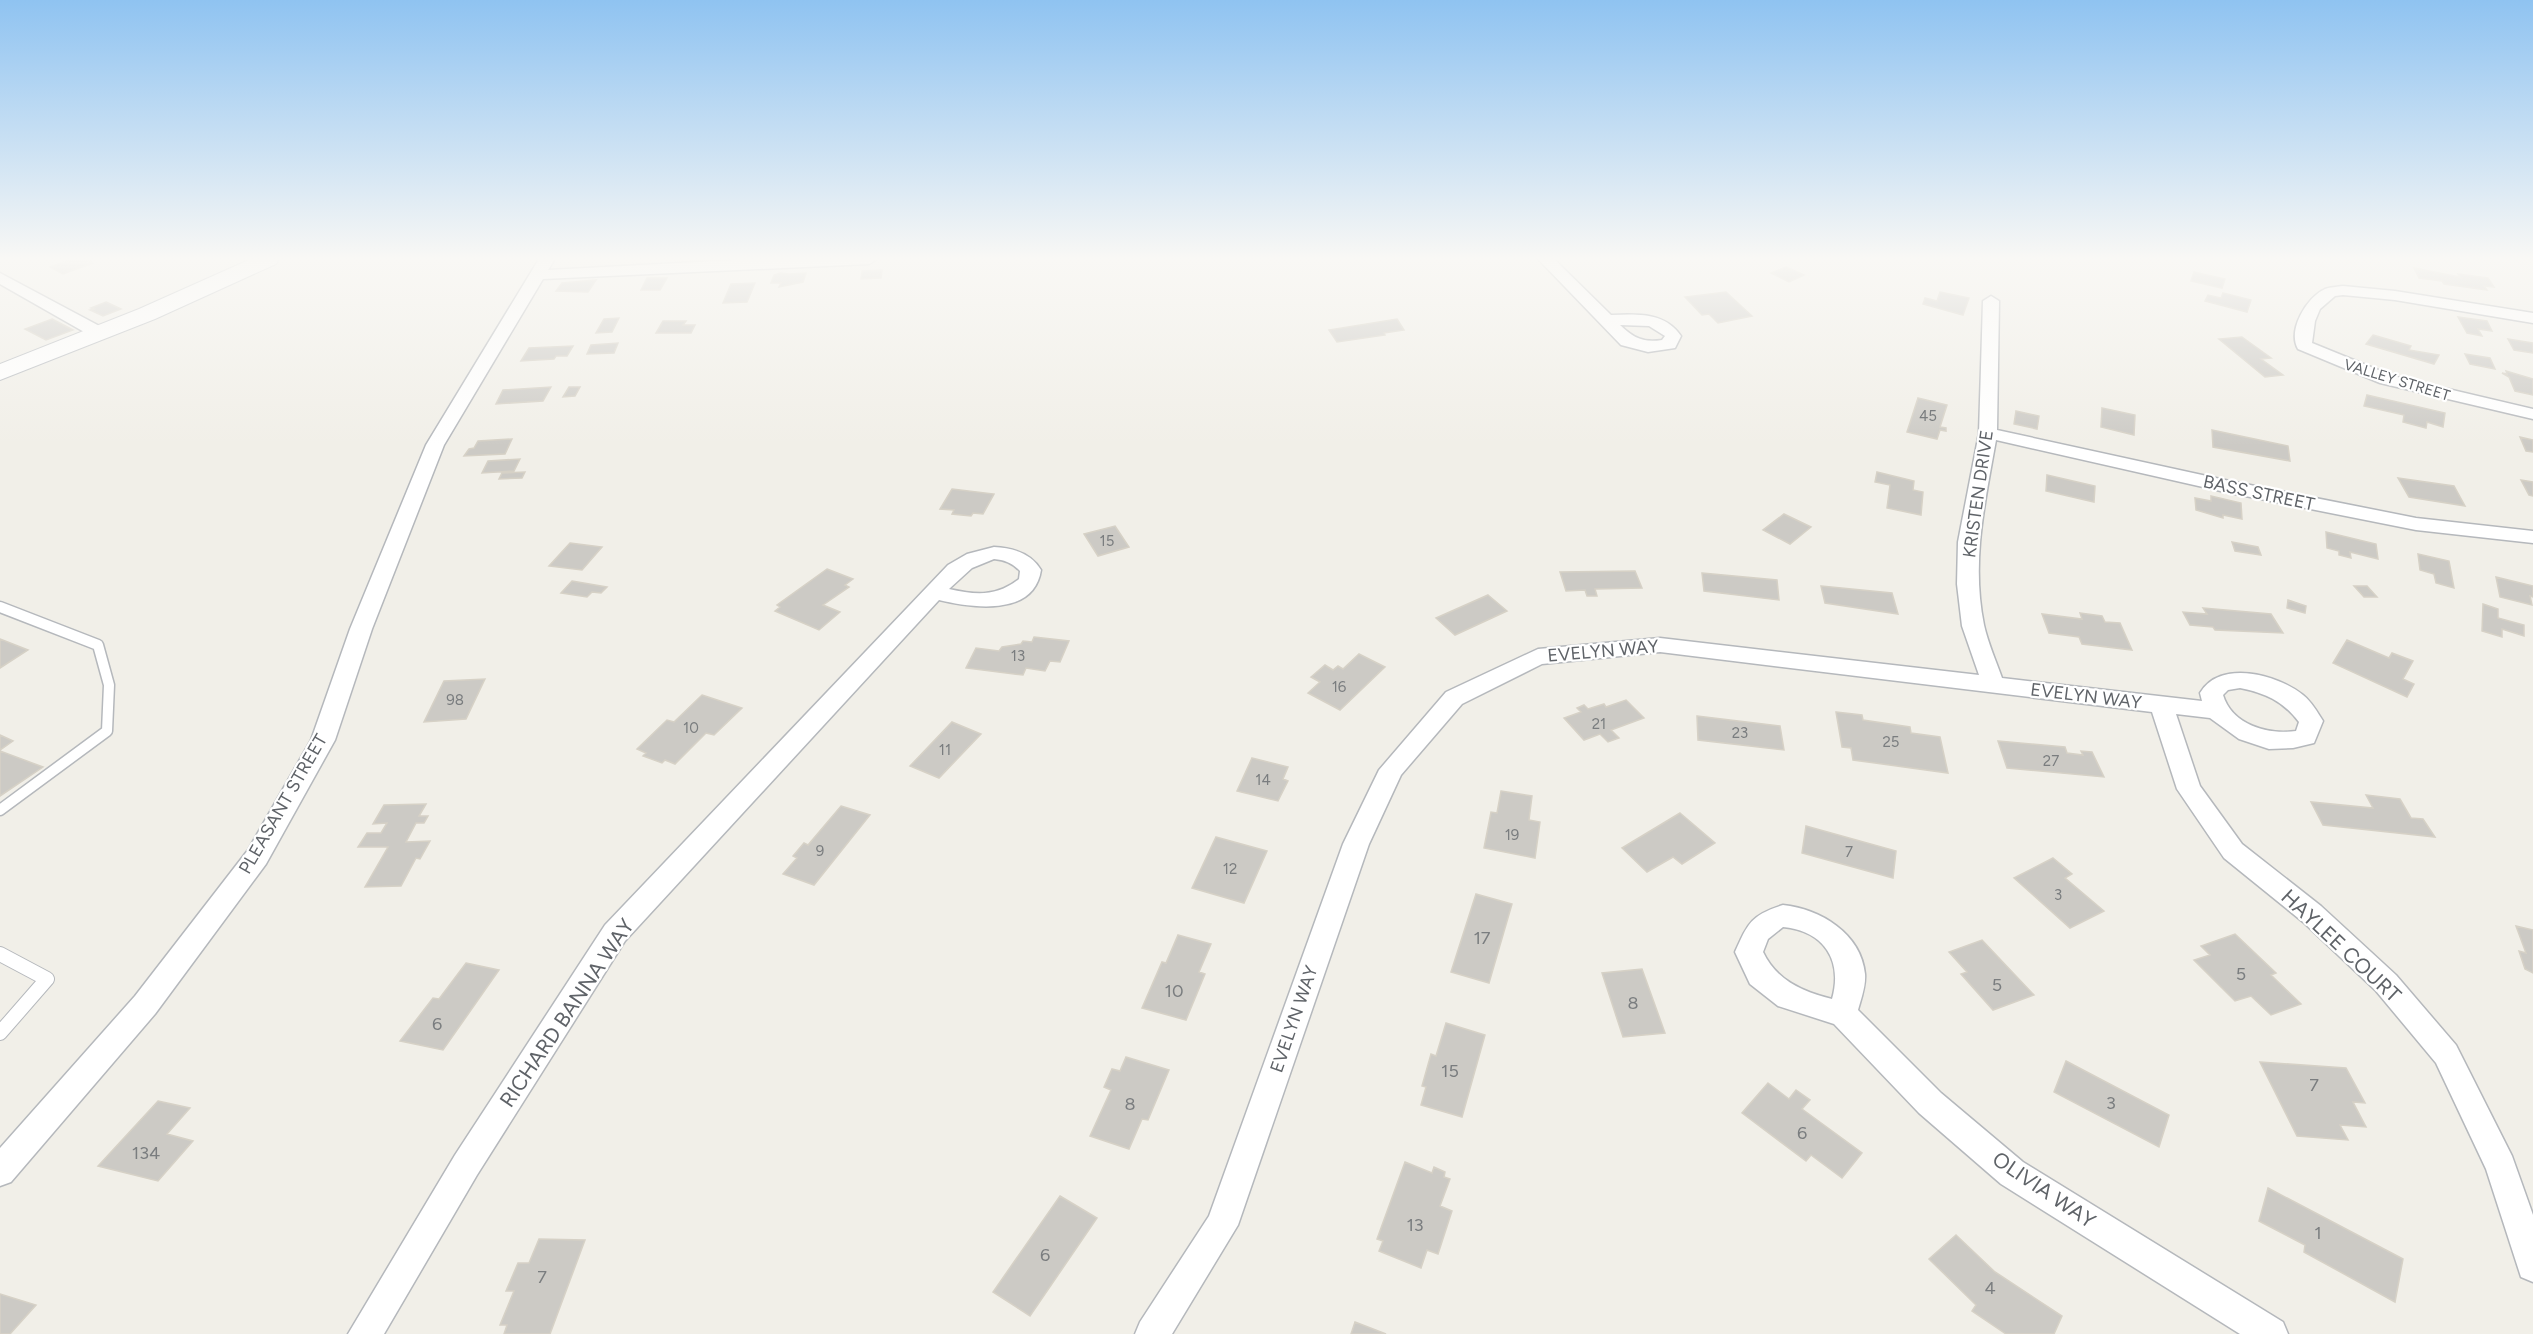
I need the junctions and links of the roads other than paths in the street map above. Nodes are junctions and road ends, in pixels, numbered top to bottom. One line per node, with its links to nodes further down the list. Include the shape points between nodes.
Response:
1 (78, 321): 6 (street)
2 (126, 321): 6 (main road)
3 (509, 321): 20 (street, PLEASANT STREET, via 435,445 361,629 323,740 257,857 145,1005)
4 (1991, 321): 9 (street, KRISTEN DRIVE)
5 (2306, 321): 8 (street, VALLEY STREET, via 2304,345 2329,359 2458,399)
6 (99, 333): 7 (main road)
7 (0, 373)
8 (2533, 414)
9 (1988, 434): 10 (street, BASS STREET, via 2405,522); 13 (street, KRISTEN DRIVE, via 1968,542 1968,584 1973,626)
10 (2533, 537)
11 (934, 592): 22 (street, RICHARD BANNA WAY, via 615,933 466,1165)
12 (0, 607): 16 (lane, via 98,645 109,685 107,731)
13 (1994, 684): 14 (street, EVELYN WAY); 23 (street, EVELYN WAY, via 1660,645 1538,657 1454,698 1391,770 1356,843 1222,1225)
14 (2162, 706): 15 (street, EVELYN WAY); 21 (street, HAYLEE COURT, via 2189,789 2233,851 2312,914 2386,983 2446,1054 2501,1166)
15 (2216, 711)
16 (0, 810)
17 (0, 954): 19 (lane, via 47,979)
18 (1843, 1014): 24 (street, OLIVIA WAY, via 1930,1103 2012,1173)
19 (0, 1033)
20 (0, 1171)
21 (2533, 1265)
22 (365, 1334)
23 (1152, 1334)
24 (2271, 1334)

